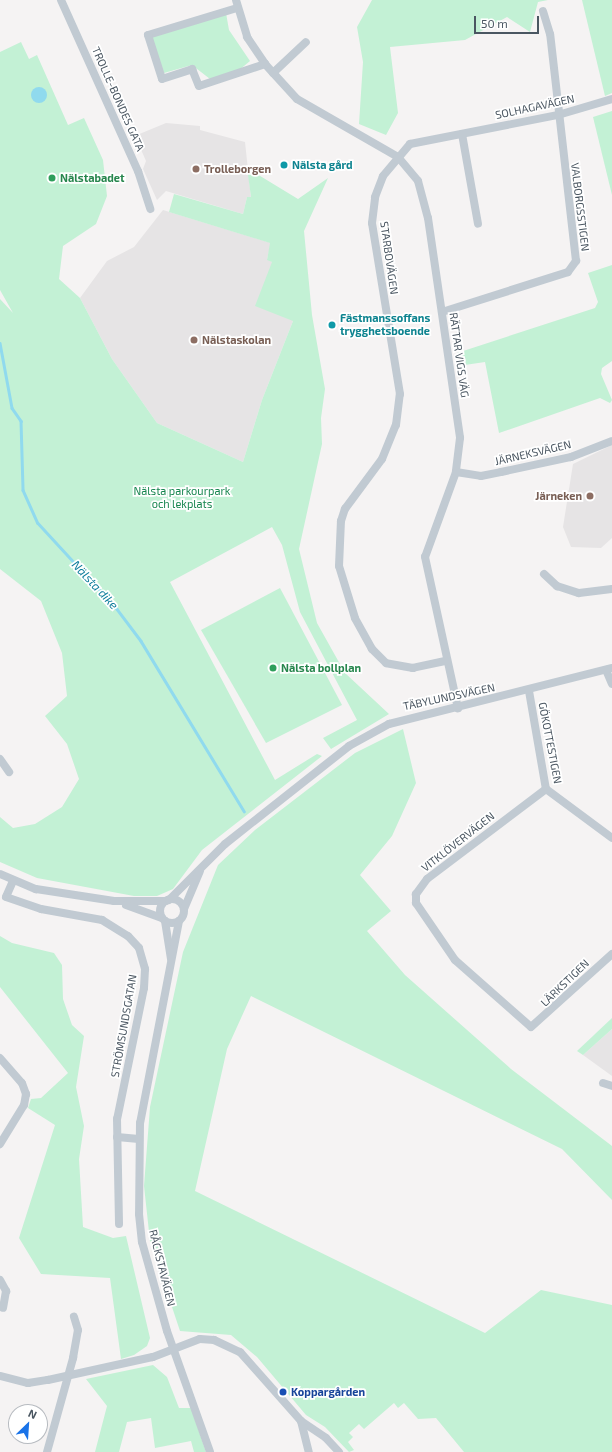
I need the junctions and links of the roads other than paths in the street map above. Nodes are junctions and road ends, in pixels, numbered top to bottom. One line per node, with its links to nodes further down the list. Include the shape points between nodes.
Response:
1 (61, 0): 11 (street, TROLLE-BONDES GATA, via 138,171)
2 (236, 4): 5 (street, RÄTTAR VIGS VÄG, via 241,26); 5 (street, RÄTTAR VIGS VÄG, via 148,35 162,80 192,69 199,86)
3 (543, 11): 8 (street, VALBORGSSTIGEN, via 550,34)
4 (306, 42): 6 (street)
5 (265, 64): 6 (street, RÄTTAR VIGS VÄG)
6 (273, 73): 10 (street, RÄTTAR VIGS VÄG, via 297,99 317,113)
7 (612, 99): 8 (street, SOLHAGAVÄGEN)
8 (558, 115): 9 (street, SOLHAGAVÄGEN); 13 (street, VALBORGSSTIGEN, via 576,261 568,272)
9 (462, 134): 10 (street, SOLHAGAVÄGEN, via 410,144); 12 (street)
10 (398, 157): 13 (street, RÄTTAR VIGS VÄG, via 418,181 428,218); 18 (street, STARBOVÄGEN, via 383,176 374,197 372,222 400,394 396,425 382,460 345,509 341,522 339,566 355,618 372,649 386,663 413,668)
11 (150, 209)
12 (478, 224)
13 (442, 312): 15 (street, RÄTTAR VIGS VÄG, via 460,438)
14 (612, 441): 15 (street, JÄRNEKSVÄGEN, via 571,457 481,476)
15 (456, 472): 18 (street, RÄTTAR VIGS VÄG, via 425,557)
16 (544, 574): 17 (street, via 557,586 579,593)
17 (612, 589)
18 (445, 661): 22 (street, RÄTTAR VIGS VÄG)
19 (609, 669): 20 (street, TÄBYLUNDSVÄGEN); 21 (street, TÄBYLUNDSVÄGEN)
20 (612, 684)
21 (529, 691): 22 (street, TÄBYLUNDSVÄGEN); 25 (street, GÖKOTTESTIGEN)
22 (458, 708): 27 (street, TÄBYLUNDSVÄGEN, via 404,718 348,746 225,844)
23 (0, 759): 24 (street)
24 (9, 772)
25 (546, 789): 26 (street, GÖKOTTESTIGEN); 37 (street, VITKLÖVERVÄGEN, via 427,879 416,894 421,914 455,960)
26 (612, 838)
27 (201, 868): 31 (street, TÄBYLUNDSVÄGEN); 32 (street, TÄBYLUNDSVÄGEN)
28 (0, 874): 29 (street)
29 (13, 881): 30 (street, via 36,889); 41 (street, STRÖMSUNDSGATAN, via 6,896 41,909 102,920 124,933 139,948 145,968 144,988 117,1119)
30 (114, 901): 31 (street); 33 (street)
31 (168, 901): 32 (street, via 177,901); 33 (street, via 160,911)
32 (184, 909): 34 (street)
33 (164, 920): 34 (street); 36 (street, RÅCKSTAVÄGEN)
34 (179, 921): 36 (street, RÅCKSTAVÄGEN)
35 (612, 954): 37 (street, LÄRKSTIGEN)
36 (172, 966): 42 (street, RÅCKSTAVÄGEN)
37 (531, 1027)
38 (0, 1058): 43 (street, via 22,1083 26,1094 24,1105)
39 (604, 1083): 40 (street)
40 (612, 1086)
41 (117, 1137): 42 (street); 44 (street, STRÖMSUNDSGATAN)
42 (139, 1139): 48 (street, RÅCKSTAVÄGEN, via 137,1174 142,1242)
43 (0, 1144)
44 (119, 1224)
45 (0, 1280): 46 (street, via 6,1292)
46 (3, 1308)
47 (74, 1317): 50 (street, via 78,1330)
48 (173, 1348): 50 (street, via 153,1357); 51 (street, via 200,1339 227,1344 250,1361); 53 (street, RÅCKSTAVÄGEN)
49 (0, 1376): 50 (street, via 28,1383)
50 (67, 1376): 52 (street)
51 (301, 1421): 54 (street); 55 (street, via 326,1438)
52 (48, 1452)
53 (210, 1452)
54 (309, 1452)
55 (339, 1452)

